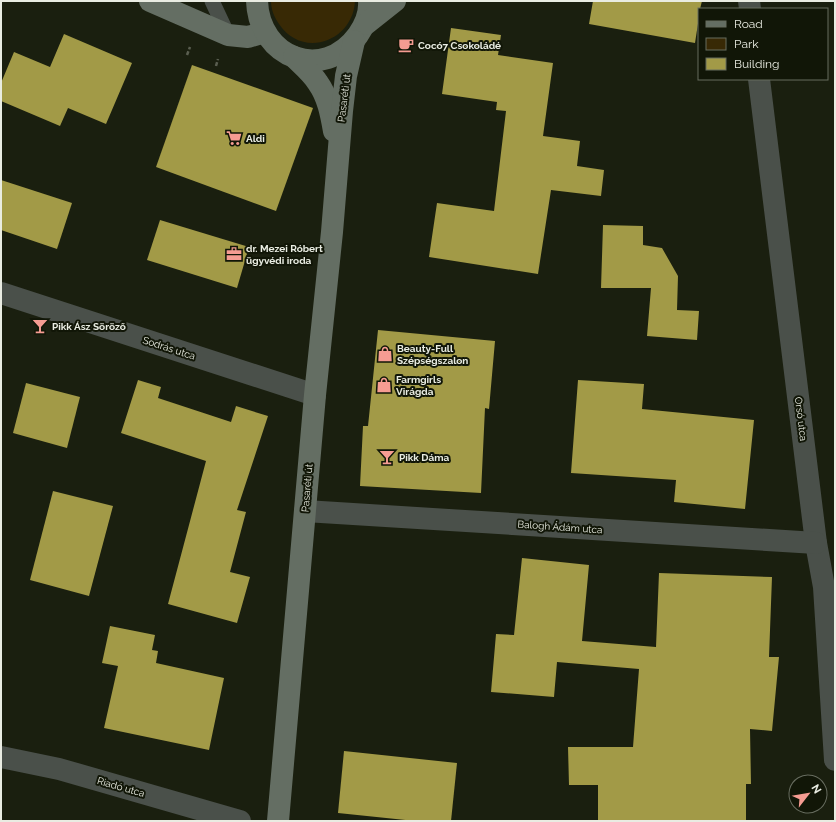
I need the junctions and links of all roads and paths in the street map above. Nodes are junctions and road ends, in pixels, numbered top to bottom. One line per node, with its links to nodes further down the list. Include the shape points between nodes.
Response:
1 (150, 1): 8 (street)
2 (212, 1): 8 (lane)
3 (257, 1): 6 (street)
4 (369, 1): 7 (street, Pasaréti út)
5 (395, 1): 7 (street)
6 (264, 32): 8 (street, via 248,37); 9 (street, via 280,50)
7 (360, 32): 9 (street, via 341,52 326,58 310,60); 11 (street, Pasaréti út, via 346,76)
8 (228, 35)
9 (294, 57): 11 (street, Pasaréti út, via 318,82 326,98)
10 (759, 80): 15 (street, Orsó utca)
11 (339, 156): 13 (street, Pasaréti út)
12 (1, 293): 13 (street, Sodrás utca)
13 (315, 395): 14 (street, Pasaréti út)
14 (305, 511): 15 (street, Balogh Ádám utca); 20 (street, Pasaréti út)
15 (816, 543): 16 (street, Orsó utca)
16 (829, 588): 18 (street, Orsó utca)
17 (1, 757): 19 (street, Riadó utca, via 59,769)
18 (835, 760)
19 (240, 821)
20 (278, 821)

